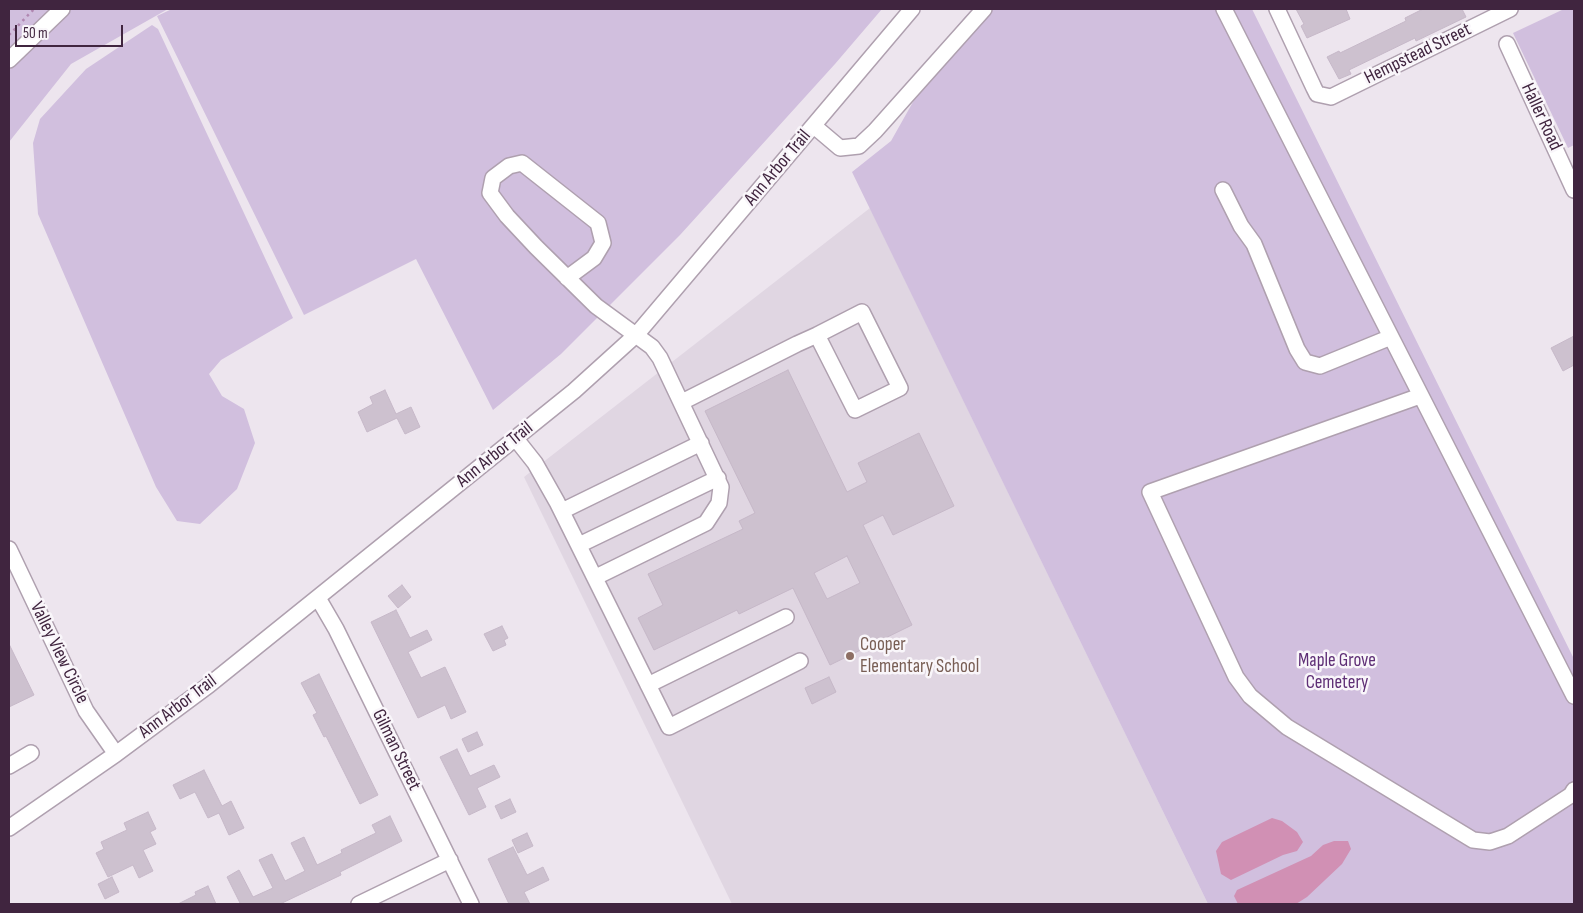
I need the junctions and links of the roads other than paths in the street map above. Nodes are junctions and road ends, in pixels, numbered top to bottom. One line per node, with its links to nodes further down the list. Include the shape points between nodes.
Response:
1 (62, 9): 8 (street)
2 (912, 9): 9 (street, Ann Arbor Trail)
3 (984, 9): 9 (street, via 859,146 840,148)
4 (1224, 9): 15 (street)
5 (1277, 9): 6 (street, Hempstead Street, via 1314,88 1318,94 1331,97)
6 (1510, 9)
7 (1507, 44): 11 (street, Haller Road)
8 (9, 60)
9 (814, 126): 13 (street, Ann Arbor Trail)
10 (1223, 190): 15 (street, via 1254,244 1305,362 1320,366)
11 (1574, 190)
12 (567, 278): 12 (street, via 507,216 490,193 493,178 509,166 522,162 598,223 603,243 594,258); 13 (street, via 596,306)
13 (637, 334): 17 (street, via 660,358); 18 (street, Ann Arbor Trail)
14 (817, 334): 14 (street, via 855,410 900,388 862,312); 17 (street)
15 (1391, 337): 16 (street)
16 (1420, 396): 29 (street); 33 (street, via 1150,492 1236,677 1250,696 1287,727 1473,840 1490,842 1508,836)
17 (682, 402): 19 (street)
18 (516, 439): 21 (street, via 535,463); 25 (street, Ann Arbor Trail)
19 (701, 443): 20 (street); 21 (street)
20 (718, 478): 22 (street); 24 (street, via 722,494 706,522)
21 (562, 511): 22 (street)
22 (580, 545): 24 (street)
23 (9, 549): 31 (street, Valley View Circle, via 86,711)
24 (596, 577): 28 (street)
25 (318, 598): 31 (street, Ann Arbor Trail); 35 (street, Gilman Street)
26 (786, 617): 28 (street)
27 (800, 661): 28 (street, via 669,727)
28 (648, 684)
29 (1574, 696)
30 (31, 753): 32 (street)
31 (116, 754): 34 (street, Ann Arbor Trail)
32 (9, 766)
33 (1574, 790)
34 (9, 828)
35 (450, 860): 36 (street); 37 (street, Gilman Street)
36 (359, 904)
37 (471, 904)

